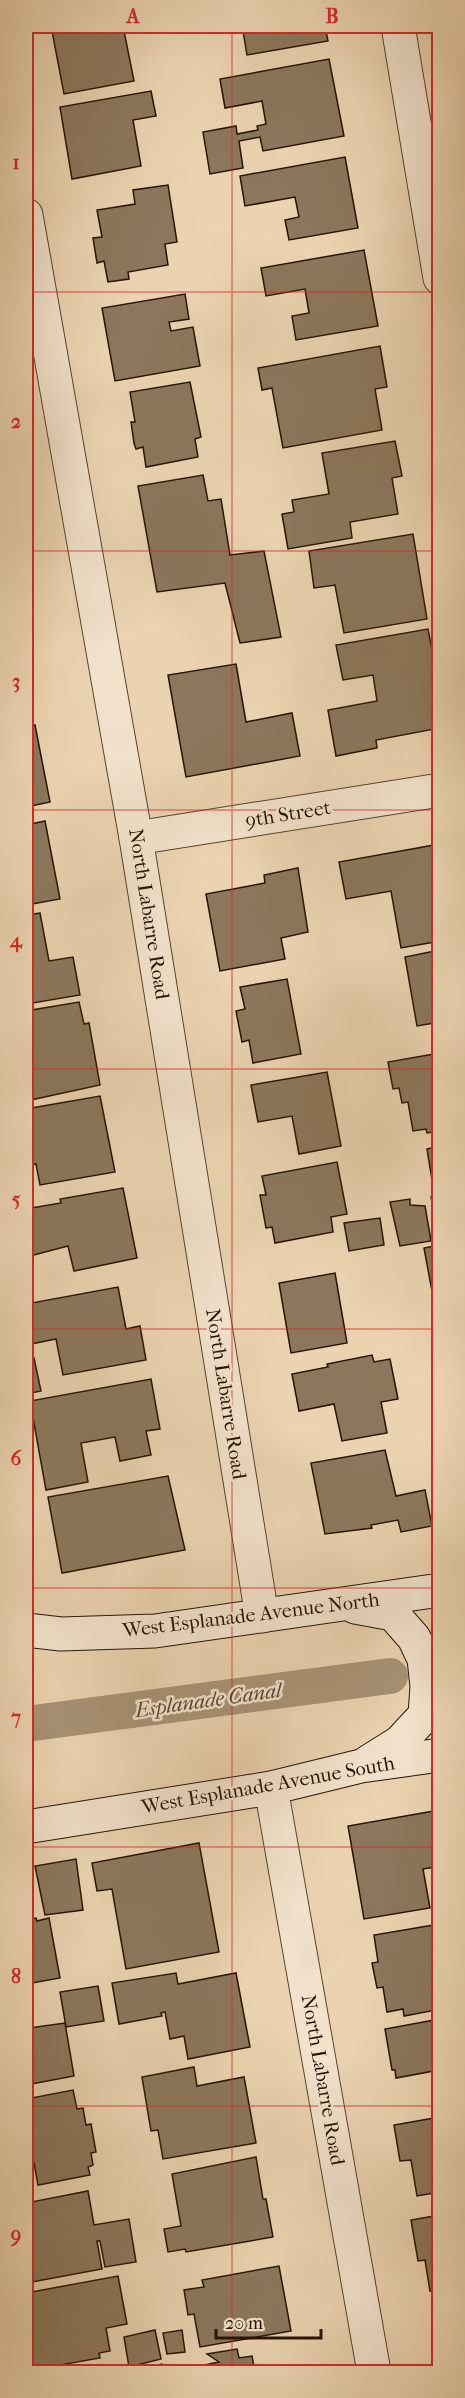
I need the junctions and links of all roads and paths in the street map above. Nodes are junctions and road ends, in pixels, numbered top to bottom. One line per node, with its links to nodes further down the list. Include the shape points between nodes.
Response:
1 (398, 26): 3 (street)
2 (26, 215): 5 (street, North Labarre Road)
3 (440, 278)
4 (440, 790): 5 (street, 9th Street)
5 (136, 838): 8 (street, North Labarre Road)
6 (440, 1590): 7 (street, West Esplanade Avenue North)
7 (343, 1604): 8 (street, West Esplanade Avenue North); 11 (street, via 393,1614 414,1638 424,1659 427,1686 424,1714 400,1742)
8 (262, 1616): 9 (street, West Esplanade Avenue North, via 155,1631 61,1634)
9 (26, 1630)
10 (440, 1755): 11 (street, West Esplanade Avenue South)
11 (361, 1766): 12 (street, West Esplanade Avenue South)
12 (272, 1788): 13 (street, West Esplanade Avenue South); 14 (street, North Labarre Road)
13 (26, 1827)
14 (374, 2373)

